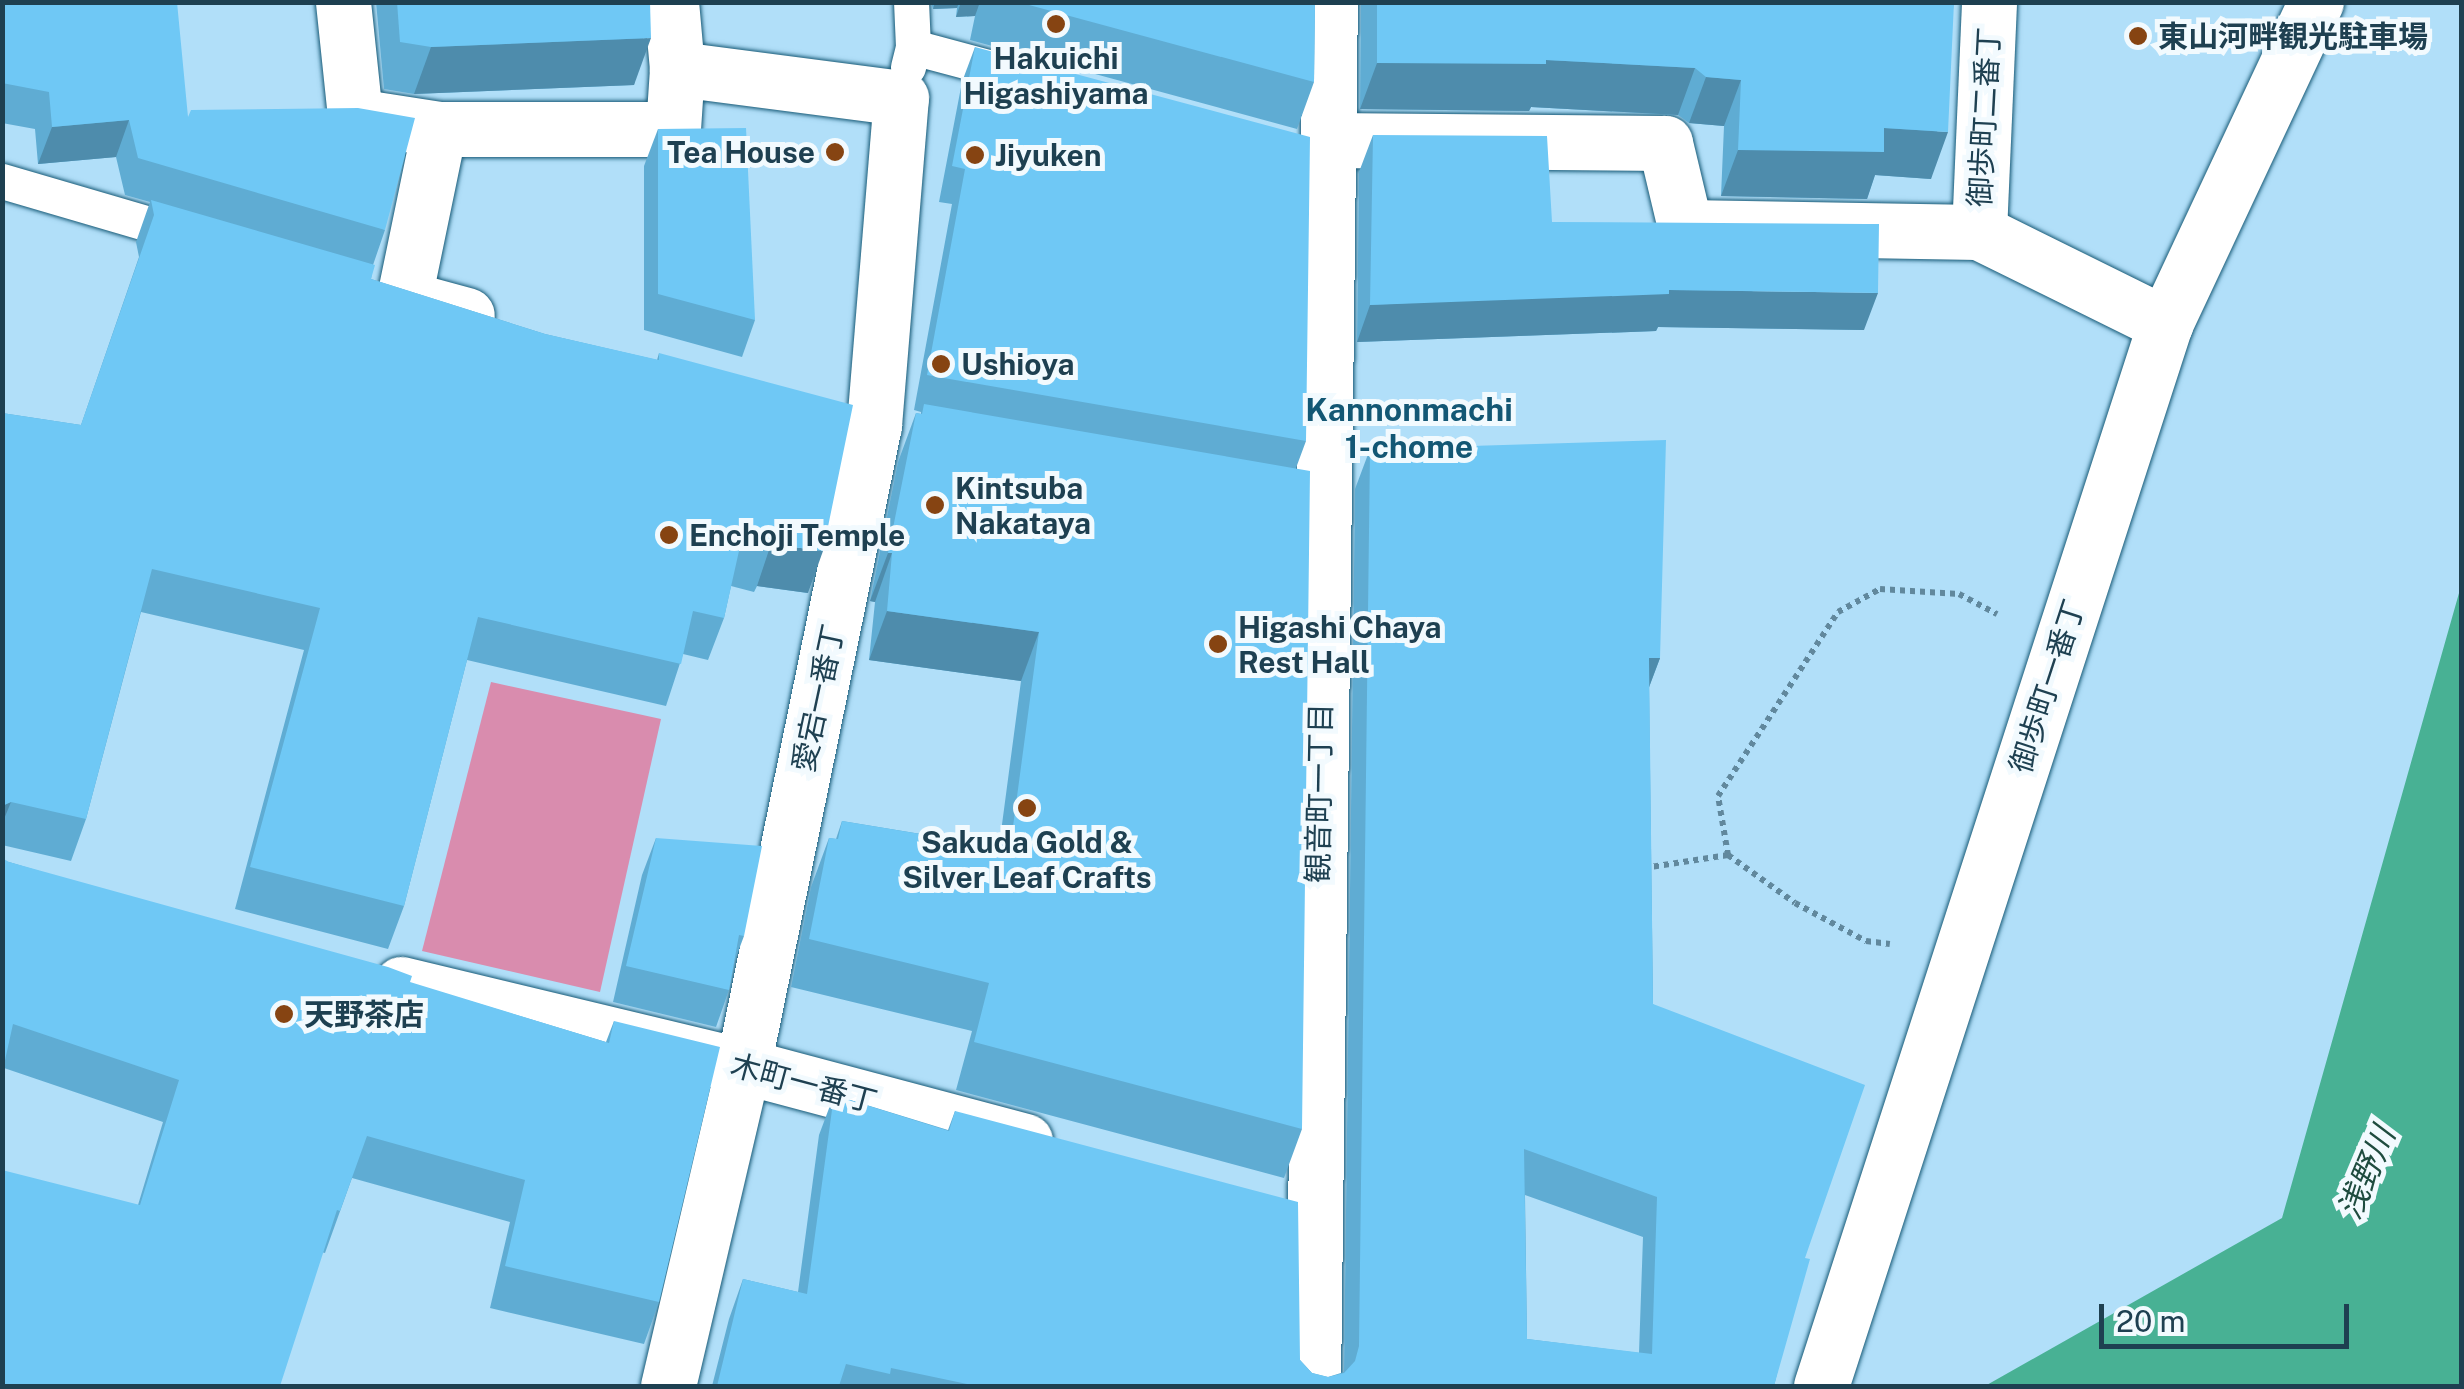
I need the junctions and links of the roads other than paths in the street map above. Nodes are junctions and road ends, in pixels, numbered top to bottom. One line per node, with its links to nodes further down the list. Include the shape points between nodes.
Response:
1 (343, 2): 10 (street, via 355,116)
2 (671, 2): 7 (street)
3 (911, 2): 8 (lane, 愛宕一番丁)
4 (1330, 2): 11 (street, 観音町一丁目)
5 (1989, 2): 13 (street, 御歩町二番丁)
6 (2316, 2): 15 (street, 御歩町一番丁)
7 (677, 69): 8 (street); 10 (street, via 673,129)
8 (907, 72): 9 (lane); 18 (street, 愛宕一番丁)
9 (1045, 83)
10 (439, 129): 16 (street, via 384,292)
11 (1316, 149): 13 (street, via 1665,143 1685,227); 23 (street, 観音町一丁目, via 1302,499)
12 (2, 182): 14 (lane)
13 (1979, 232): 15 (street)
14 (212, 242)
15 (2165, 324): 26 (street, 御歩町一番丁)
16 (516, 328)
17 (818, 410): 18 (street)
18 (893, 428): 20 (street, 愛宕一番丁)
19 (346, 971): 20 (street, 木町一番丁)
20 (743, 1066): 21 (street, 木町一番丁); 24 (street, 愛宕一番丁)
21 (1067, 1152)
22 (1258, 1203): 23 (street)
23 (1315, 1218): 25 (street, 観音町一丁目)
24 (668, 1386)
25 (1313, 1386)
26 (1822, 1386)

